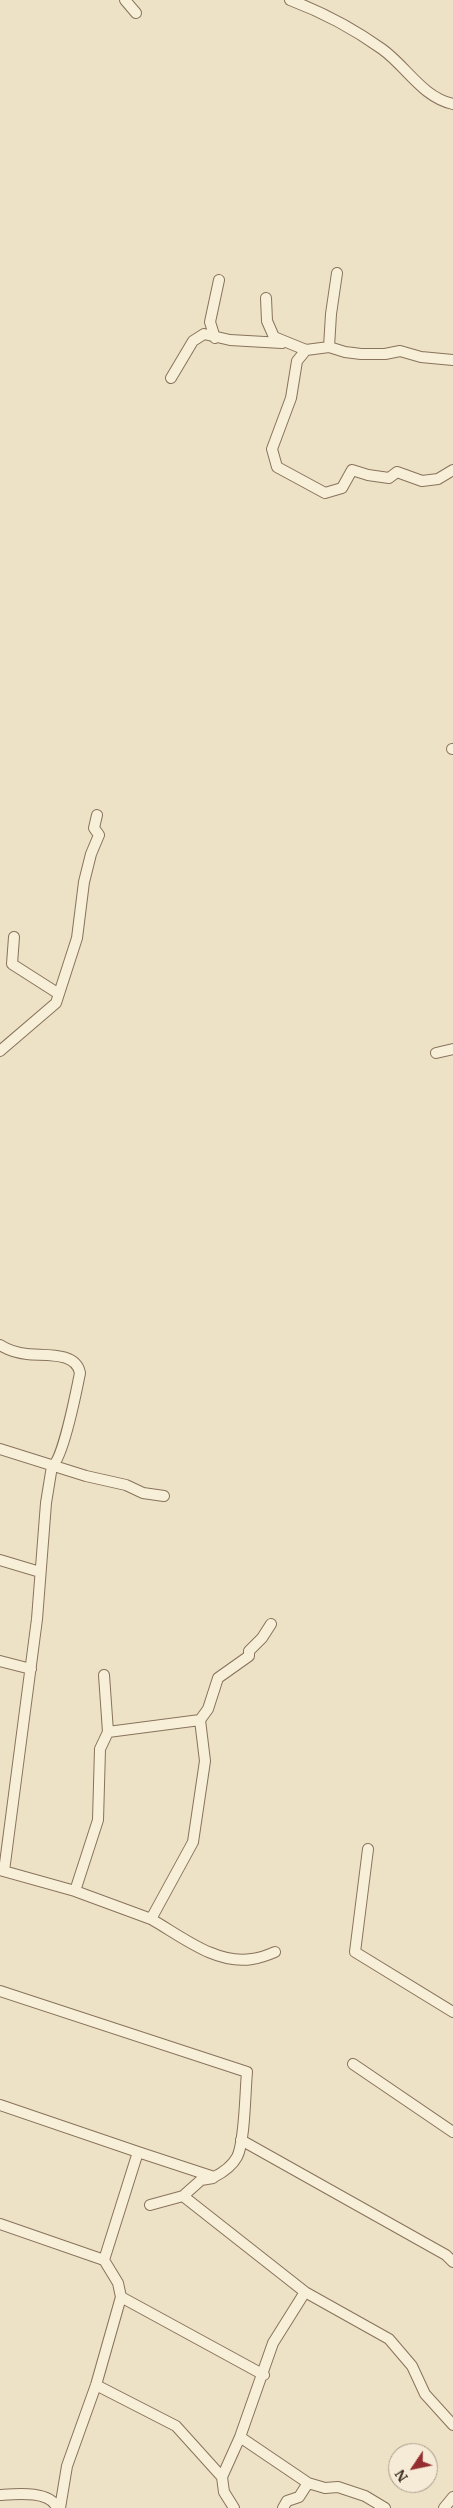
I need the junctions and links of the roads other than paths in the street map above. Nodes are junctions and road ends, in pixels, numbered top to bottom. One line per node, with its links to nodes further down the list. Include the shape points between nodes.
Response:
1 (125, 0): 3 (street)
2 (290, 0): 4 (street, via 335,20 368,40 383,50 427,93)
3 (136, 13)
4 (453, 104)
5 (337, 273): 10 (street)
6 (219, 280): 8 (street, via 210,322)
7 (266, 298): 9 (street, via 267,321 274,337)
8 (215, 338): 9 (street); 13 (street, via 204,334 193,341)
9 (286, 343): 11 (street)
10 (329, 346): 11 (street); 12 (street, via 361,354 400,351 421,358)
11 (306, 350): 14 (street, via 297,361 291,398 272,449 277,467 325,493 342,488 352,470 389,478 397,472 422,481 438,479)
12 (453, 360)
13 (172, 378)
14 (453, 470)
15 (97, 815): 17 (street, via 94,828 99,835 84,882 77,938)
16 (14, 937): 17 (street, via 12,964)
17 (59, 994): 19 (street, via 50,1010)
18 (453, 1049): 20 (street)
19 (0, 1051)
20 (436, 1053)
21 (0, 1345): 23 (street, via 24,1354 67,1358 78,1367 77,1386 62,1445)
22 (0, 1449): 23 (street)
23 (52, 1466): 24 (street, via 126,1485 143,1493); 26 (street)
24 (164, 1496)
25 (0, 1560): 26 (street)
26 (40, 1572): 29 (street)
27 (271, 1624): 31 (street, via 249,1651 249,1656 218,1678 208,1709)
28 (0, 1661): 29 (street)
29 (31, 1669): 34 (street)
30 (104, 1675): 32 (street)
31 (200, 1720): 32 (street); 36 (street, via 205,1761 193,1842)
32 (108, 1732): 35 (street, via 100,1749 98,1820)
33 (368, 1849): 39 (street, via 355,1952)
34 (2, 1871): 35 (street)
35 (76, 1891): 36 (street)
36 (151, 1919): 37 (street, via 217,1955 237,1960)
37 (275, 1952)
38 (0, 1991): 43 (street, via 247,2072)
39 (453, 2012)
40 (353, 2064): 42 (street)
41 (0, 2105): 44 (street)
42 (453, 2132)
43 (241, 2140): 45 (street, via 237,2157); 50 (street, via 446,2255)
44 (138, 2152): 45 (street); 49 (street)
45 (214, 2177): 46 (street, via 202,2180)
46 (183, 2196): 47 (street); 51 (street)
47 (150, 2205)
48 (0, 2224): 49 (street)
49 (104, 2260): 52 (street, via 118,2283)
50 (453, 2262)
51 (305, 2292): 53 (street, via 273,2343); 55 (street, via 396,2345 412,2366 425,2394)
52 (121, 2296): 53 (street); 54 (street)
53 (264, 2375): 56 (street)
54 (96, 2385): 57 (street, via 176,2426); 61 (street, via 67,2466)
55 (453, 2425)
56 (240, 2437): 57 (street); 58 (street)
57 (222, 2477): 62 (street, via 224,2492)
58 (308, 2483): 63 (street, via 300,2497 287,2501); 64 (street, via 326,2488 338,2487 366,2496)
59 (0, 2495): 61 (street, via 42,2495)
60 (453, 2497): 65 (street)
61 (59, 2508)
62 (234, 2508)
63 (283, 2508)
64 (385, 2508)
65 (444, 2508)

